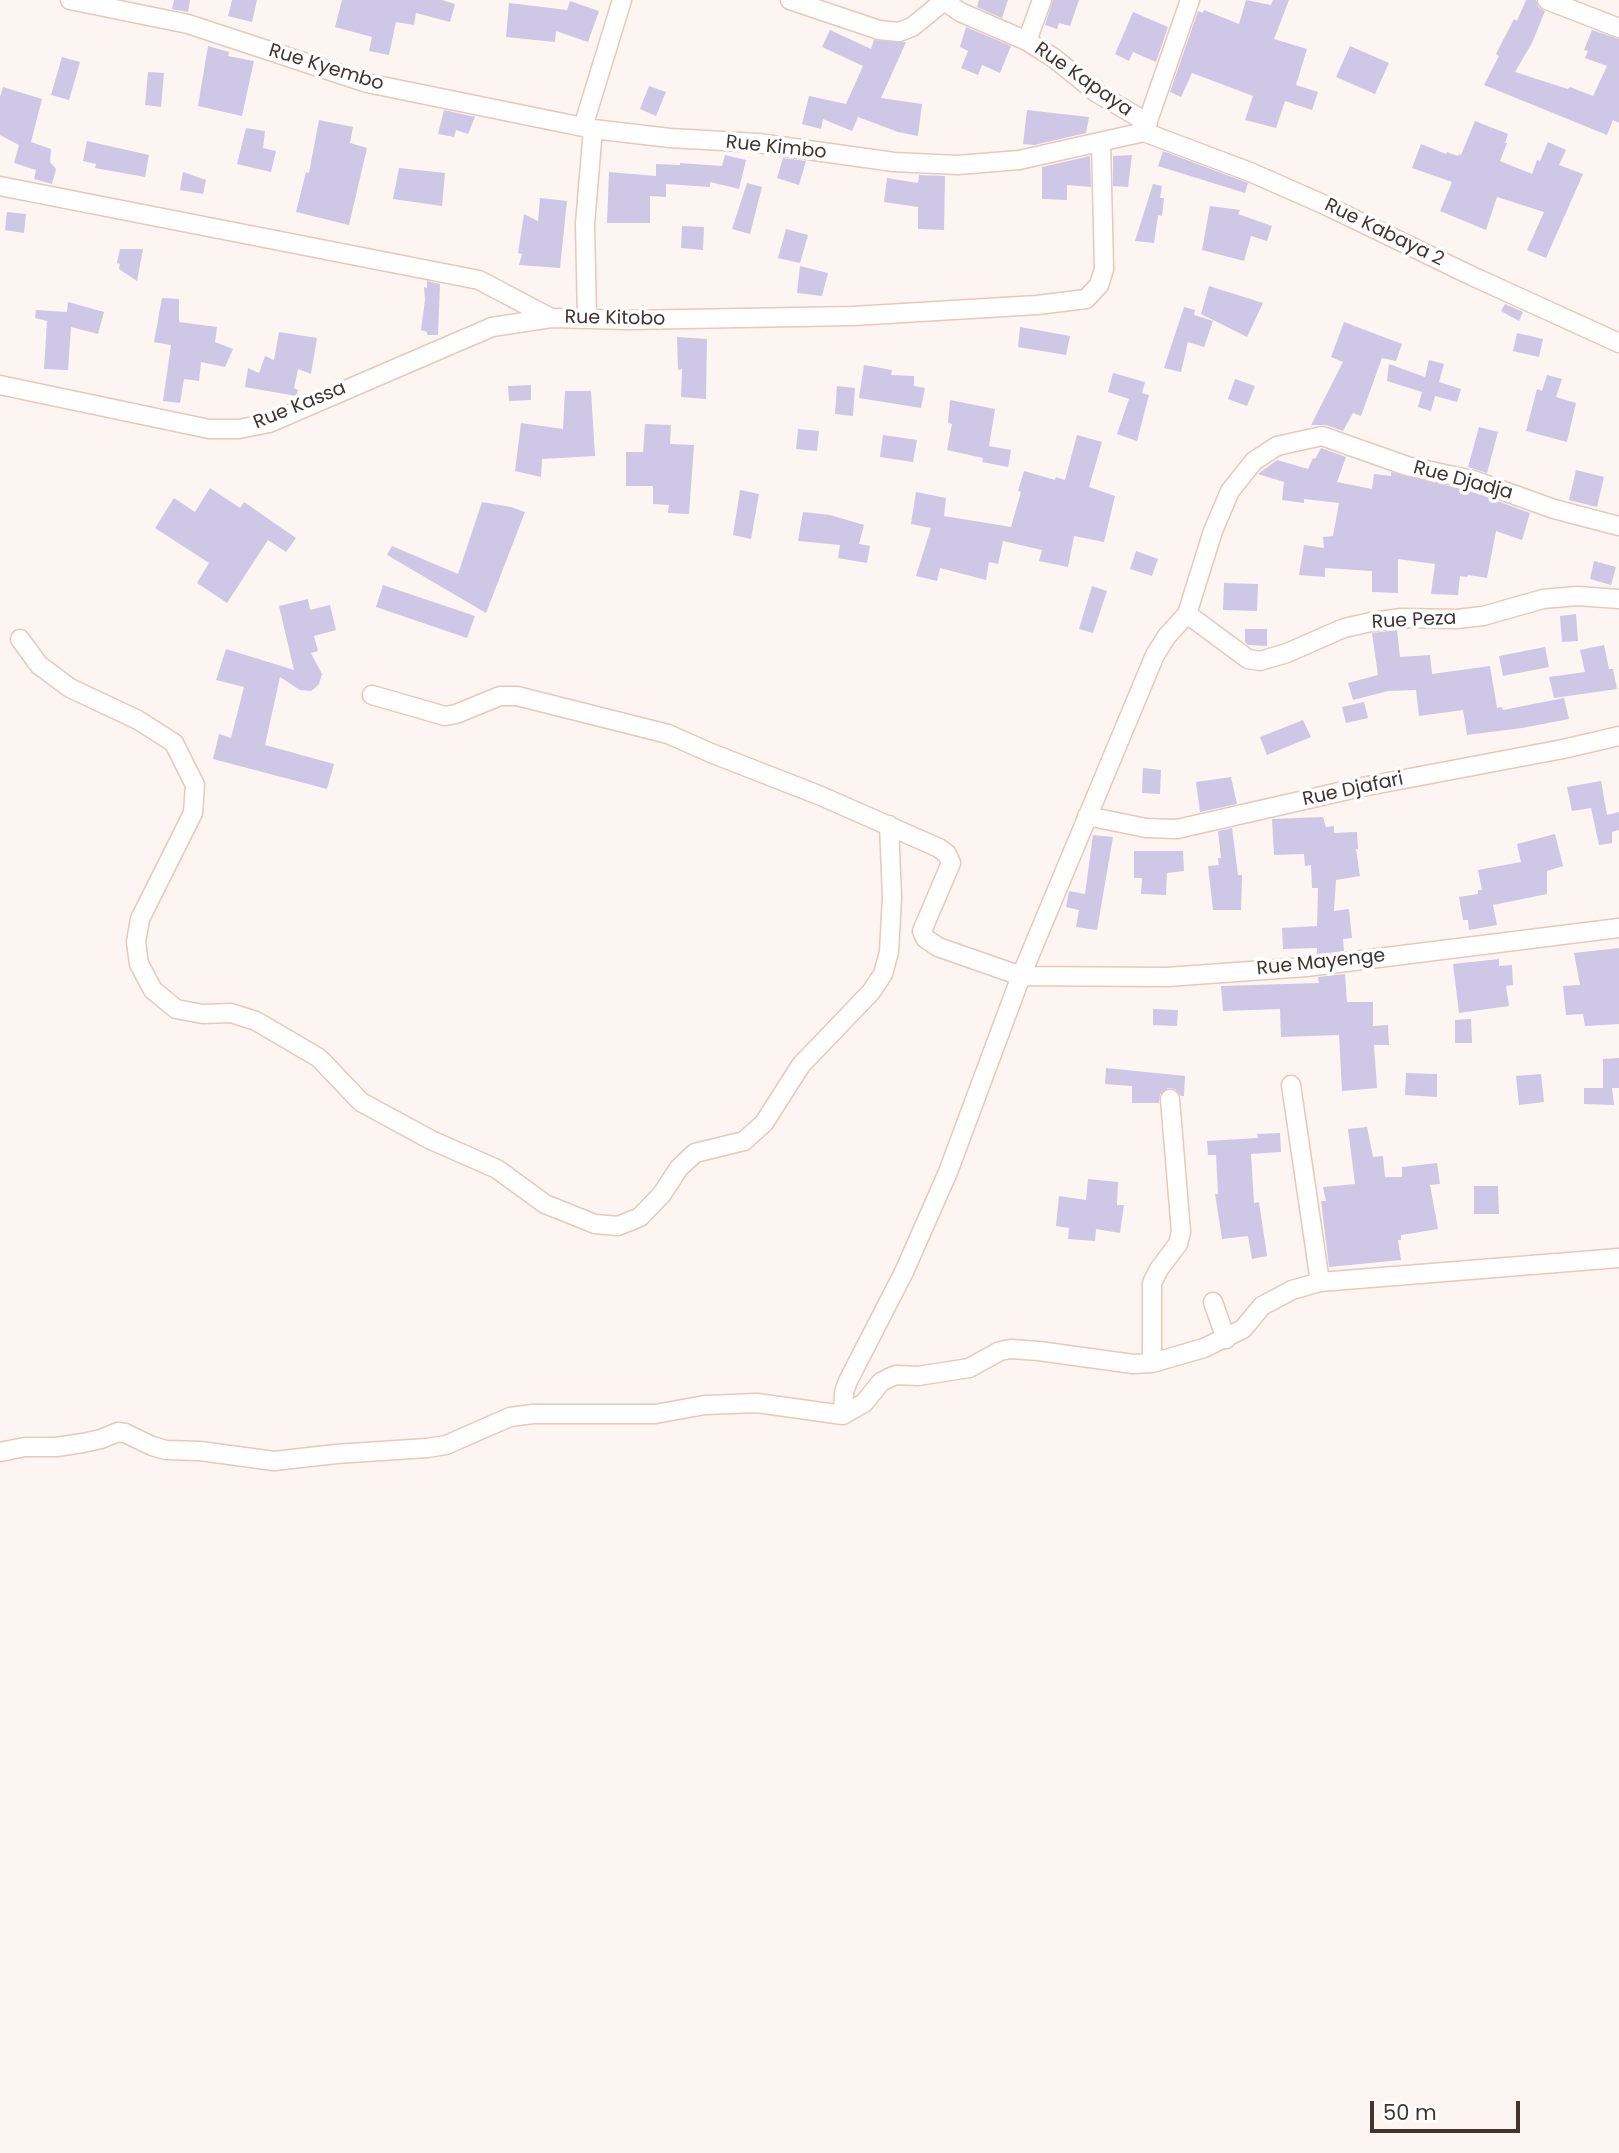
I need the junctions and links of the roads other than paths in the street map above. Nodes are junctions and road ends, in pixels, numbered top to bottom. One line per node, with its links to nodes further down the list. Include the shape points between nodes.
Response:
1 (71, 0): 10 (street, Rue Kyembo, via 188,24 367,83)
2 (622, 0): 10 (street)
3 (790, 0): 7 (street, via 879,30 899,32)
4 (1042, 0): 9 (street)
5 (1190, 0): 11 (street)
6 (1547, 0): 8 (street)
7 (944, 1): 9 (street, Rue Kapaya)
8 (1619, 28)
9 (1027, 41): 11 (street, Rue Kapaya)
10 (588, 128): 12 (street, Rue Kimbo, via 958,165 1019,160); 15 (street)
11 (1146, 128): 12 (street, Rue Kimbo); 16 (street, Rue Kabaya 2, via 1325,205)
12 (1101, 143): 15 (street, Rue Kitobo, via 1104,269 1099,285 1086,299 853,316)
13 (0, 186): 14 (street, Rue Kitobo, via 480,280)
14 (551, 318): 15 (street, Rue Kitobo); 17 (street, Rue Kassa, via 492,327 269,423 239,429 209,429)
15 (587, 318)
16 (1619, 343)
17 (0, 385)
18 (1619, 526): 20 (street, Rue Djadja, via 1473,480 1407,466 1322,436 1308,437 1277,446 1254,461 1230,491)
19 (1619, 599): 20 (street, Rue Peza, via 1577,596 1470,618 1371,622 1261,661 1248,659)
20 (1187, 614): 24 (street, via 1155,655)
21 (20, 639): 25 (street, via 39,665 70,688 138,720 174,743 195,785 193,813 140,919 139,964 153,990 176,1009 231,1013 256,1021 319,1058 361,1102 497,1169 545,1204 595,1224 618,1226 640,1217 695,1153 744,1141 764,1123 801,1065 871,992 883,974 889,952)
22 (372, 695): 25 (street, via 445,716 499,695 517,696 668,734)
23 (1619, 736): 24 (street, Rue Djafari, via 1177,829)
24 (1087, 816): 27 (street)
25 (888, 825): 27 (street, Rue Mayenge, via 939,848 950,859 922,931 925,938 938,947)
26 (1619, 928): 27 (street, Rue Mayenge, via 1306,967 1167,977)
27 (1021, 976): 35 (street, via 948,1172 848,1381)
28 (1290, 1085): 31 (street)
29 (1170, 1098): 34 (street, via 1181,1232 1152,1283)
30 (1619, 1258): 31 (street)
31 (1320, 1282): 33 (street, via 1262,1306)
32 (1213, 1302): 33 (street)
33 (1226, 1339): 34 (street)
34 (1152, 1363): 35 (street, via 1011,1349 968,1368 896,1375)
35 (843, 1415): 36 (street, via 757,1403 705,1405 655,1414 533,1414 509,1417 446,1445 274,1461 166,1450 125,1433 83,1443)
36 (0, 1452)

